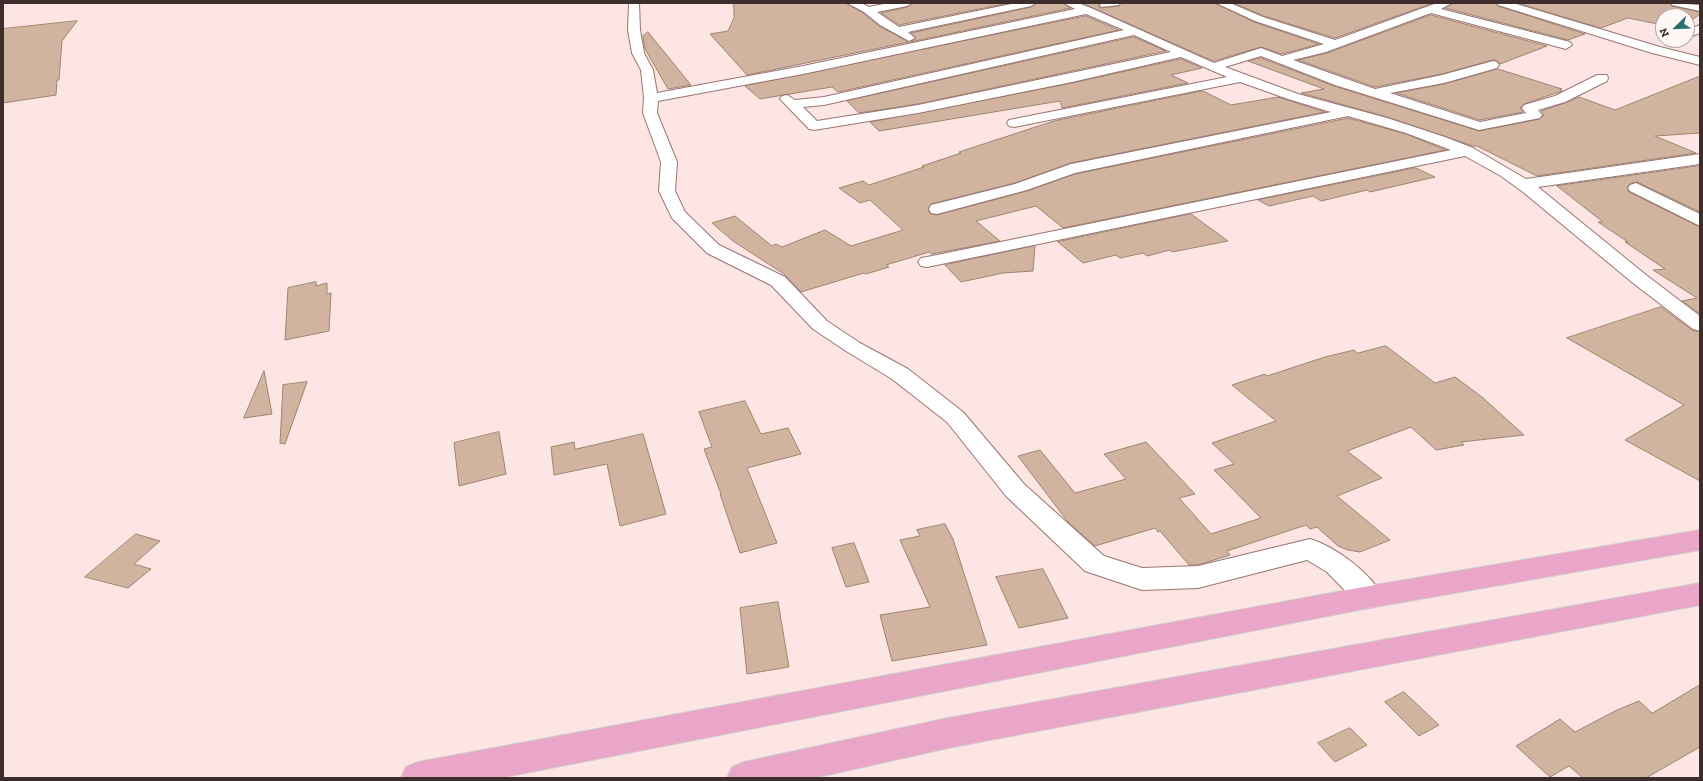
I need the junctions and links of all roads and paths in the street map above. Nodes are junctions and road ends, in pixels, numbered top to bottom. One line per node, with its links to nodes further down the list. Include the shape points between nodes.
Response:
1 (634, 3): 29 (street, via 634,30 638,52 647,70)
2 (852, 3): 12 (street)
3 (907, 3): 12 (street)
4 (1031, 3): 14 (street)
5 (1069, 3): 13 (street)
6 (1221, 3): 16 (street, via 1259,19)
7 (1447, 3): 10 (street)
8 (1502, 3): 20 (street)
9 (1676, 3): 11 (street)
10 (1430, 8): 16 (street); 17 (street)
11 (1700, 8)
12 (868, 10): 14 (street)
13 (1087, 10): 15 (street); 18 (street)
14 (898, 31): 18 (street)
15 (1137, 31): 21 (street); 21 (street, via 824,101 790,102 814,126 918,110)
16 (1335, 44): 22 (street)
17 (1566, 45)
18 (920, 46): 29 (street)
19 (1660, 48): 20 (street)
20 (1656, 50): 23 (street)
21 (1183, 53): 25 (street)
22 (1283, 59): 25 (street, via 1261,52); 28 (street, via 1340,82)
23 (1700, 61)
24 (1493, 65): 28 (street, via 1444,80)
25 (1213, 67): 26 (street)
26 (1241, 78): 30 (street); 31 (street)
27 (1602, 78): 28 (street, via 1560,99 1530,107 1536,114 1534,115 1479,126)
28 (1376, 93)
29 (651, 98): 42 (street, via 650,113 669,162 667,191 678,214 713,249 778,281 820,324 853,347 900,374 955,417 1015,490 1095,564 1142,579 1198,577 1310,549 1337,565)
30 (1348, 112): 32 (street, via 1421,132); 36 (street, via 1071,169 1021,186)
31 (1014, 123)
32 (1468, 151): 34 (street); 38 (street)
33 (1696, 162): 34 (street)
34 (1525, 184): 39 (street, via 1668,302)
35 (1636, 188): 37 (street)
36 (937, 208)
37 (1700, 221)
38 (927, 262)
39 (1700, 325)
40 (1700, 540): 42 (main road)
41 (1700, 594): 44 (main road, via 948,733)
42 (1369, 597): 43 (main road)
43 (418, 778)
44 (744, 778)

